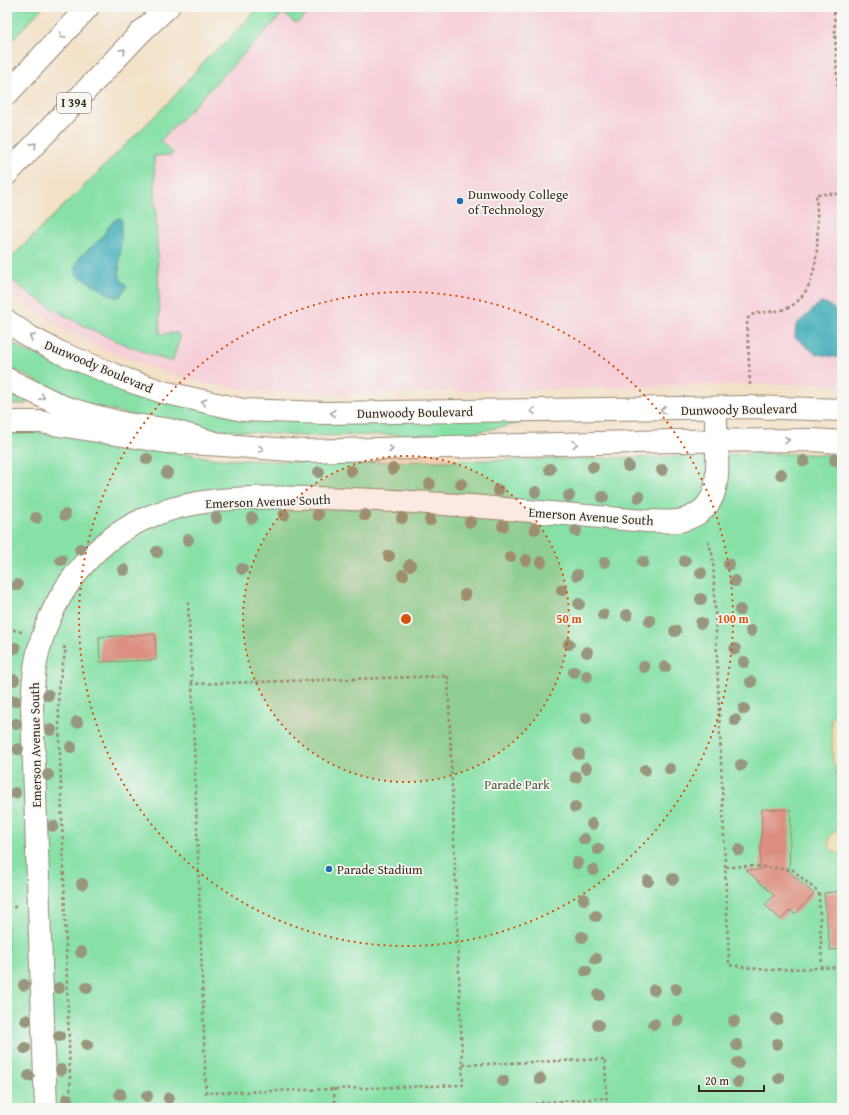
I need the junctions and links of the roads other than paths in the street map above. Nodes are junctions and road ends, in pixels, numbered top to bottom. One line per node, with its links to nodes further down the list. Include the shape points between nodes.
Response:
1 (88, 7): 5 (main road, one-way to 5)
2 (161, 7): 4 (main road, I 394)
3 (168, 7): 4 (main road)
4 (141, 32): 6 (main road, I 394, one-way to 4)
5 (7, 94)
6 (7, 174)
7 (7, 321): 9 (main road, Dunwoody Boulevard, one-way to 7, via 325,413 243,410 164,392 127,380 59,352)
8 (7, 379): 14 (main road, one-way to 14, via 64,407 126,424 170,430)
9 (716, 409): 10 (main road, Dunwoody Boulevard); 12 (main road, Emerson Avenue South)
10 (842, 410)
11 (7, 422): 14 (main road, via 40,422 167,442)
12 (716, 441): 13 (main road, one-way to 13); 14 (main road, one-way to 12, via 303,451); 15 (main road, Emerson Avenue South, via 718,475 715,492 699,512 682,520 646,521 381,500 226,500 193,504 143,519 115,535 87,560 67,586 46,629 36,658 33,689)
13 (842, 442)
14 (223, 445)
15 (46, 1108)

